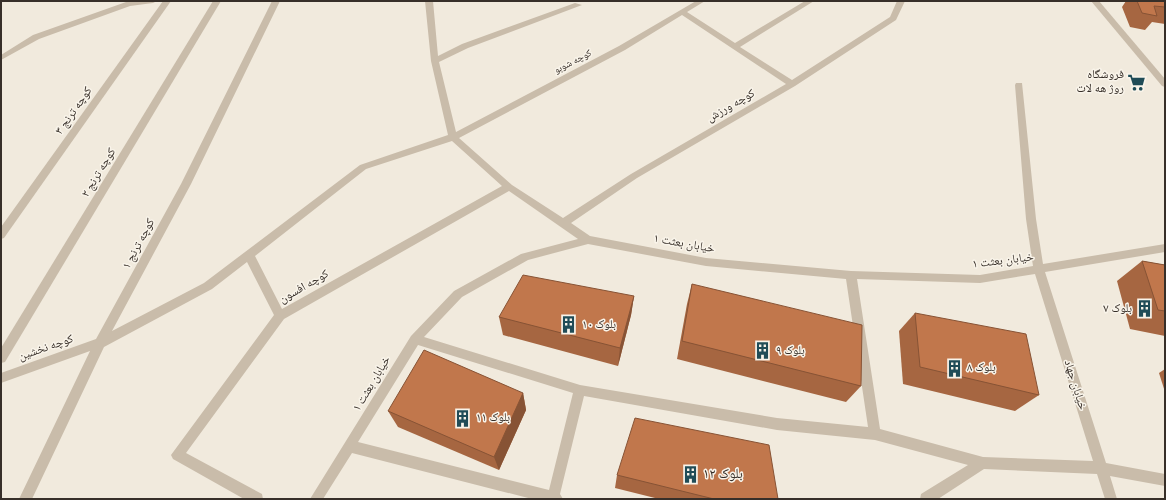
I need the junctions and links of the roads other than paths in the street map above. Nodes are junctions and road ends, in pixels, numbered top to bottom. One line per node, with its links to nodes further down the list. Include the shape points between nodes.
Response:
1 (153, 1): 13 (street, via 129,4 36,37)
2 (167, 1): 21 (street, کوچه ترنج ۳)
3 (217, 1): 30 (street, کوچه ترنج ۲)
4 (276, 1): 29 (street, کوچه ترنج ۱, via 186,184)
5 (428, 1): 14 (street)
6 (701, 1): 11 (street, کوچه شوبو)
7 (810, 1): 12 (street)
8 (901, 1): 15 (street, کوچه ورزش, via 893,18)
9 (1095, 1): 16 (street)
10 (578, 5): 14 (street, via 465,46)
11 (682, 12): 12 (street); 18 (street, کوچه شوبو, via 622,48)
12 (736, 46): 15 (street)
13 (1, 58)
14 (435, 61): 18 (street)
15 (792, 84): 20 (street, کوچه ورزش, via 634,176)
16 (1165, 84)
17 (1019, 85): 25 (street, خیابان جهاد, via 1031,219)
18 (453, 137): 19 (street); 24 (street, کوچه شوبو, via 363,167)
19 (509, 186): 20 (street); 27 (street, کوچه افسون)
20 (564, 223): 22 (street)
21 (1, 235)
22 (588, 240): 26 (street, خیابان بعثت ۱, via 706,262); 28 (street, خیابان بعثت ۱, via 525,257 458,294)
23 (1165, 248): 25 (street, خیابان بعثت ۱)
24 (249, 255): 27 (street); 29 (street, کوچه نخشین, via 208,286)
25 (1039, 270): 26 (street, خیابان بعثت ۱, via 980,279); 36 (street, خیابان جهاد)
26 (852, 275): 33 (street)
27 (280, 316): 39 (street, کوچه افسون, via 177,455)
28 (415, 339): 32 (street); 34 (street, خیابان بعثت ۱)
29 (100, 343): 31 (street, کوچه نخشین); 38 (street, کوچه ترنج ۱)
30 (1, 358)
31 (1, 378)
32 (580, 390): 33 (street, via 777,424); 41 (street)
33 (875, 434): 35 (street)
34 (350, 446): 40 (street, خیابان بعثت ۱); 41 (street)
35 (983, 463): 36 (street); 42 (street)
36 (1101, 468): 37 (street); 43 (street, خیابان جهاد)
37 (1165, 480)
38 (25, 499)
39 (257, 499)
40 (316, 499)
41 (555, 499)
42 (926, 499)
43 (1111, 499)

